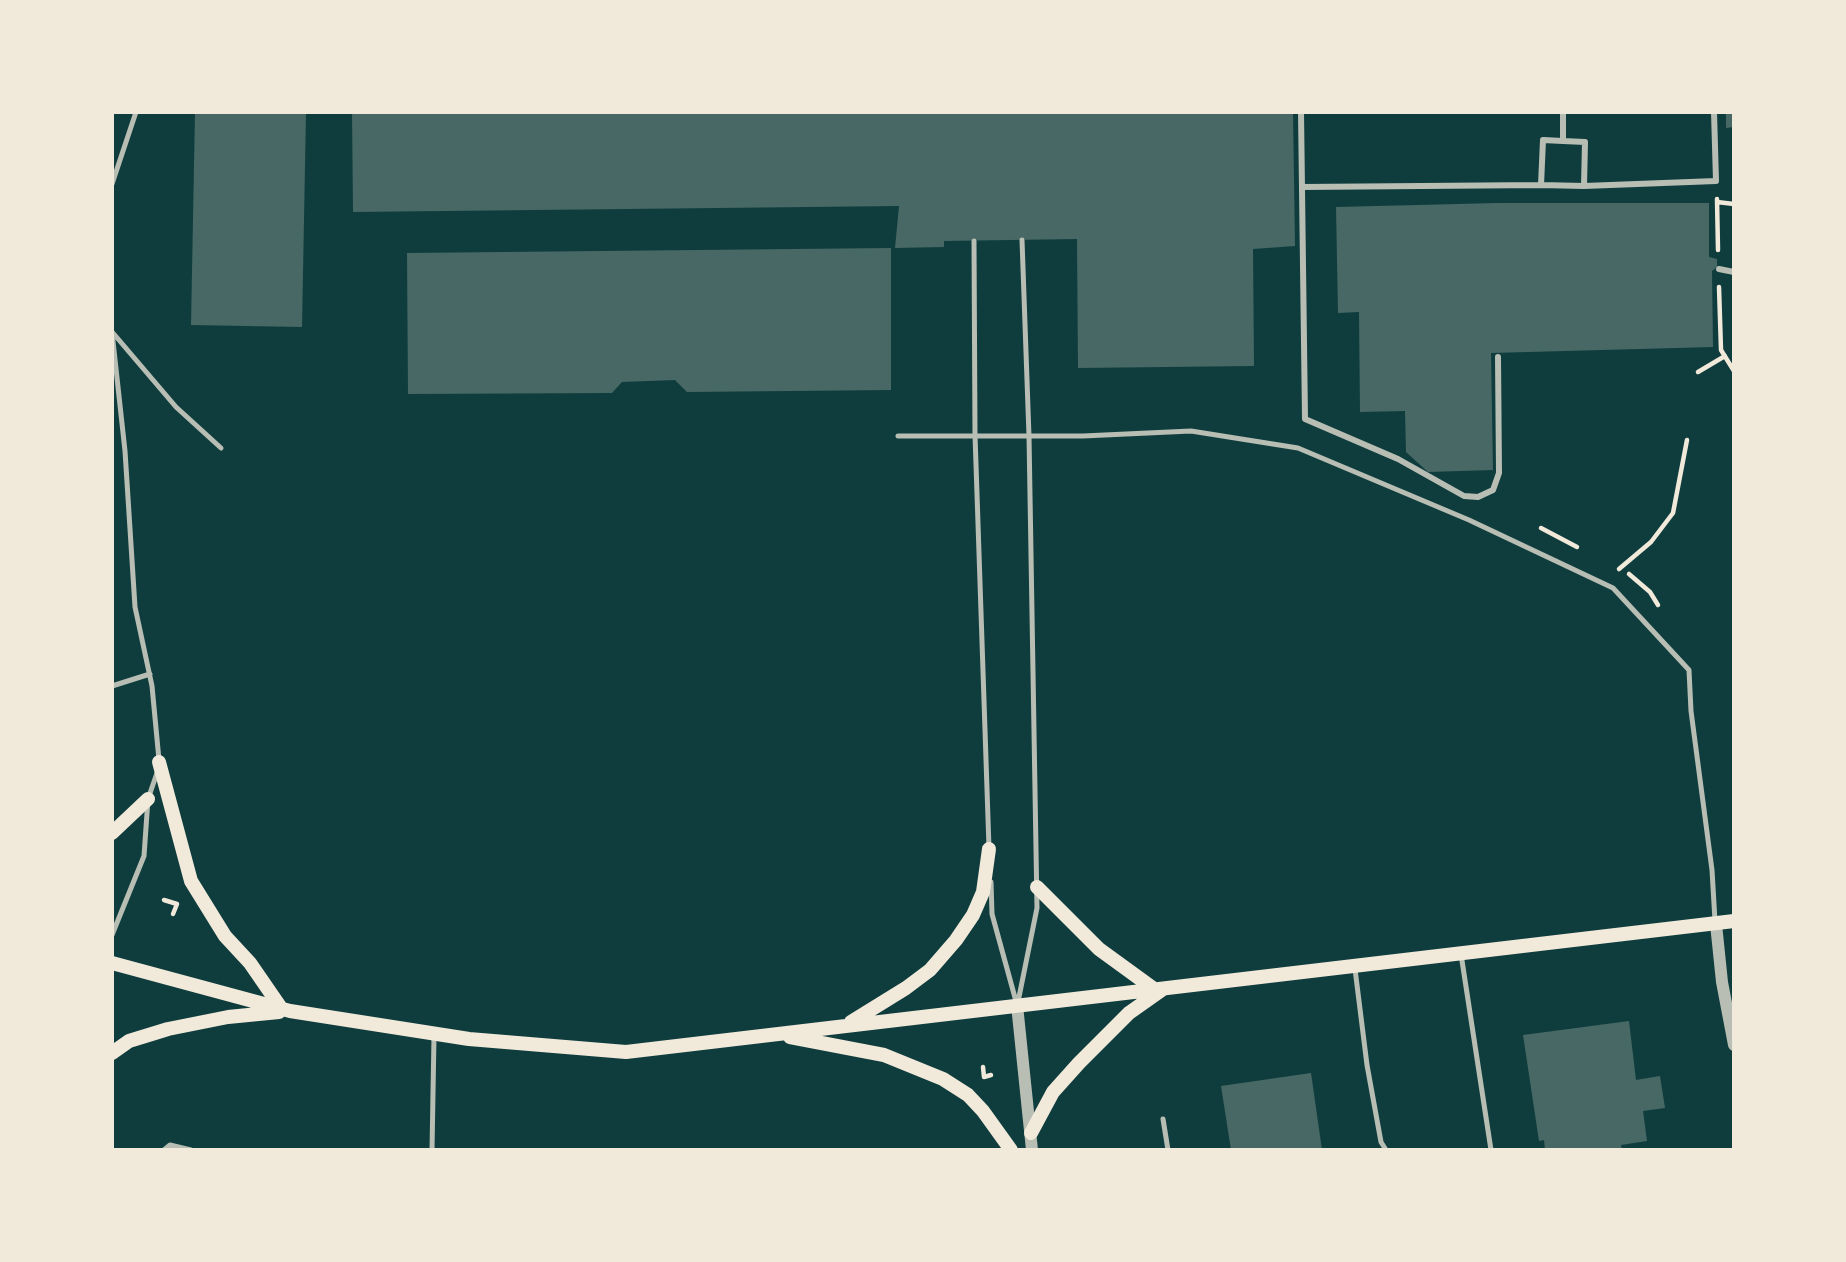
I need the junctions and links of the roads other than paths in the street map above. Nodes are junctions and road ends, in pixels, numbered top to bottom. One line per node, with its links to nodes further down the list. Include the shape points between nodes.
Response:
1 (136, 112): 6 (lane)
2 (1301, 112): 9 (street)
3 (1563, 112): 5 (street)
4 (1714, 112): 8 (street, via 1716,181)
5 (1563, 141): 7 (street, via 1543,141); 8 (street, via 1585,142)
6 (112, 184)
7 (1541, 185): 8 (street); 9 (street)
8 (1584, 186)
9 (1302, 187): 15 (street, via 1305,419 1398,459 1464,496 1478,497 1493,490 1499,473)
10 (1022, 240): 18 (lane)
11 (974, 241): 16 (lane)
12 (1719, 269): 13 (street)
13 (1734, 272)
14 (112, 332): 19 (lane, via 176,407); 20 (lane, via 135,607)
15 (1498, 357)
16 (975, 435): 17 (lane); 18 (lane); 25 (lane)
17 (898, 436)
18 (1029, 436): 26 (lane); 28 (lane, via 1191,432 1298,448 1469,520 1613,588 1689,670)
19 (221, 447)
20 (150, 674): 21 (lane); 22 (lane)
21 (112, 686)
22 (159, 762): 23 (lane); 35 (main road, via 191,881 225,936)
23 (148, 799): 24 (main road); 29 (lane, via 144,856)
24 (112, 832)
25 (989, 849): 34 (lane, via 992,914); 36 (main road, via 983,892 956,940 930,970)
26 (1037, 887): 33 (main road, via 1099,949); 34 (lane, via 1037,908)
27 (1734, 921): 28 (main road)
28 (1716, 924): 30 (main road); 39 (street, via 1721,982)
29 (112, 935)
30 (1461, 954): 32 (main road); 50 (lane)
31 (112, 963): 35 (main road)
32 (1355, 965): 33 (main road); 49 (lane, via 1367,1065)
33 (1160, 988): 34 (main road); 42 (main road, via 1129,1013 1053,1092)
34 (1017, 1005): 36 (main road); 42 (street)
35 (285, 1010): 37 (main road); 40 (main road, via 168,1029 130,1041)
36 (844, 1026): 38 (main road)
37 (434, 1033): 38 (main road, via 626,1052); 45 (lane)
38 (778, 1035): 46 (main road, via 884,1055 943,1079 968,1095)
39 (1734, 1045)
40 (112, 1053)
41 (1163, 1119): 48 (lane)
42 (1031, 1133): 47 (street)
43 (164, 1150): 44 (lane, via 170,1145)
44 (191, 1150)
45 (432, 1150)
46 (1011, 1150)
47 (1032, 1150)
48 (1168, 1150)
49 (1386, 1150)
50 (1491, 1150)

